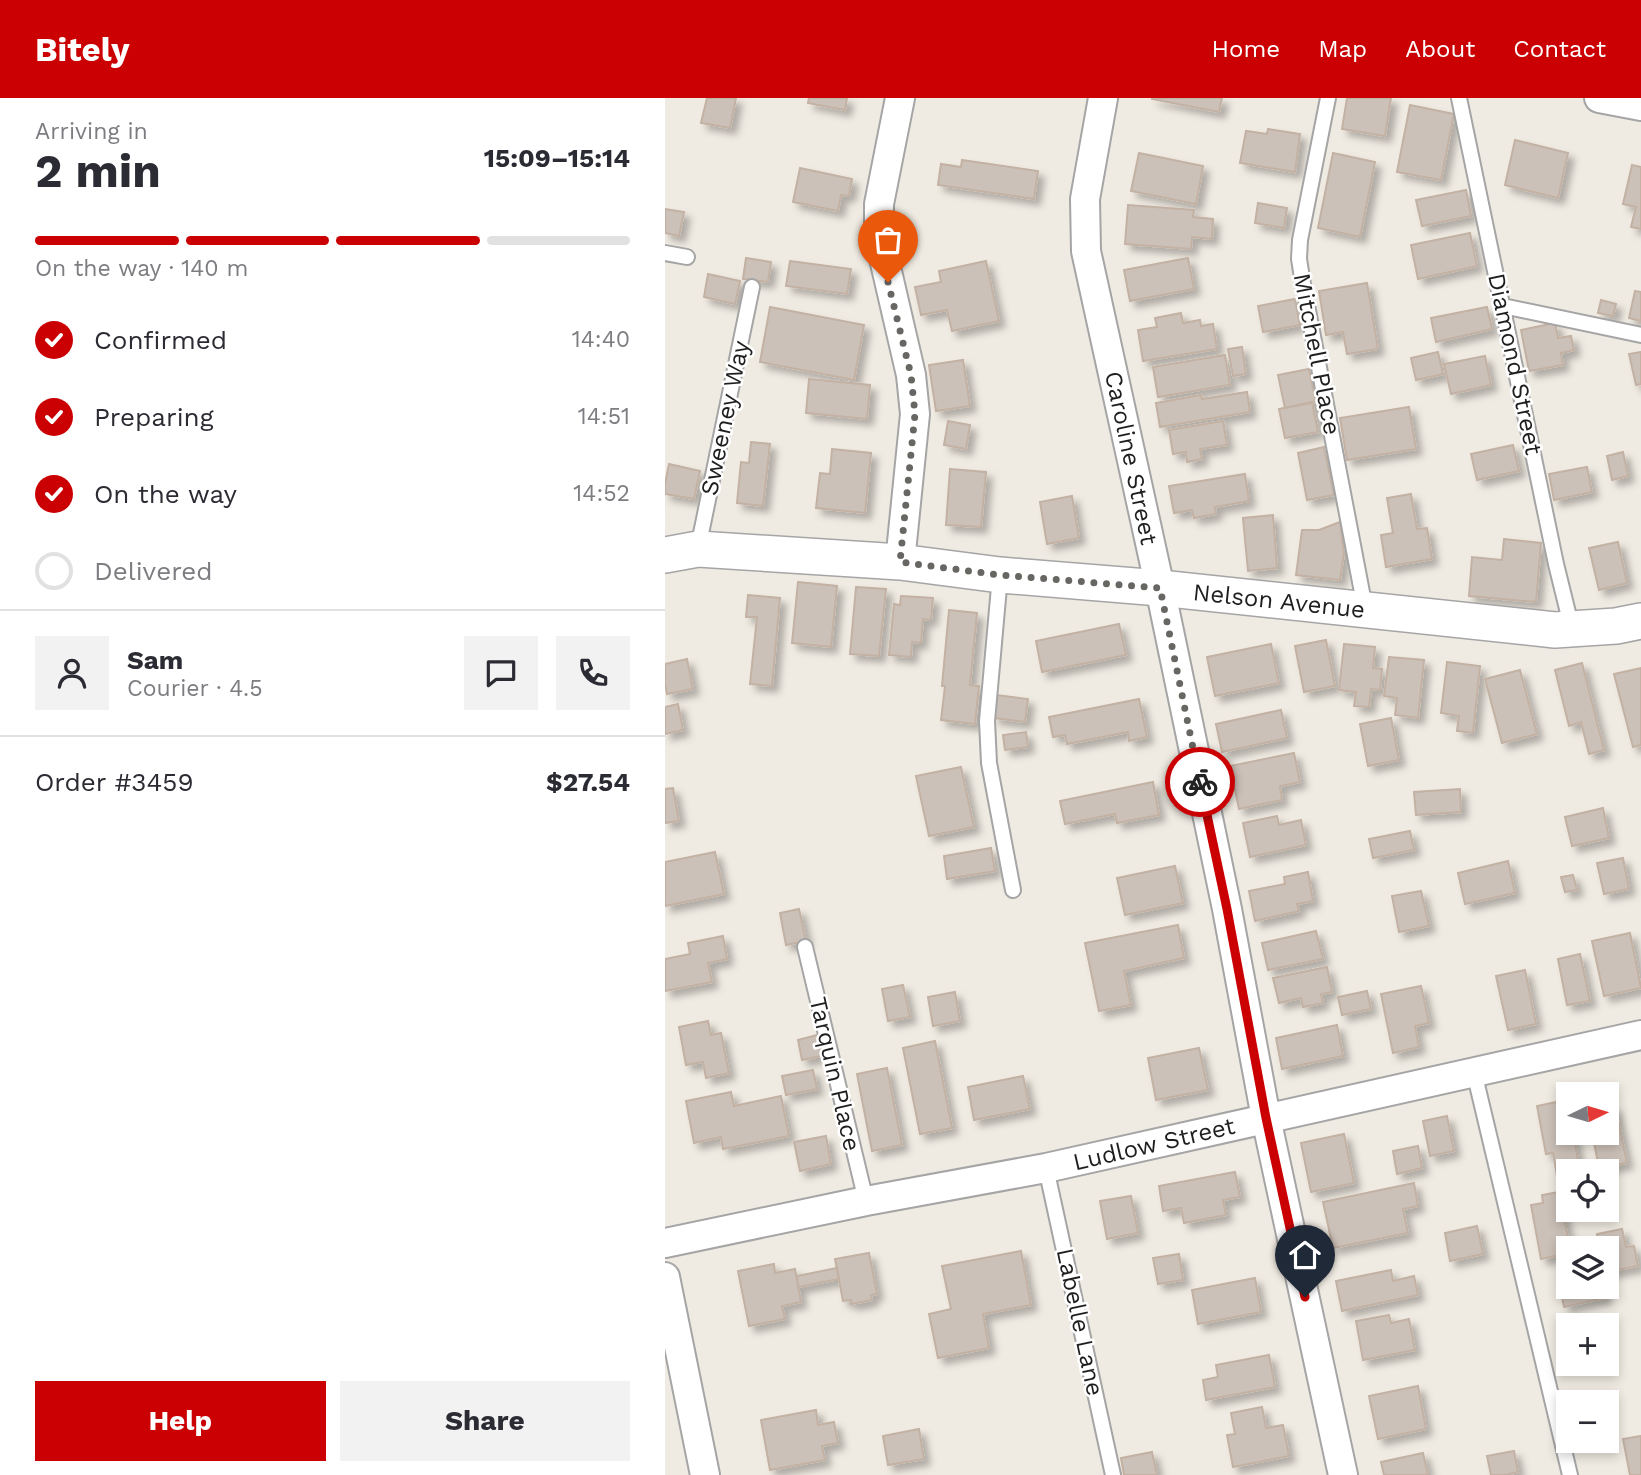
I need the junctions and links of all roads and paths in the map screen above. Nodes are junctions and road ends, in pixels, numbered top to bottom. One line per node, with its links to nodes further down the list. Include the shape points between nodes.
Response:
1 (900, 98): 13 (street, via 879,204 879,237 911,375 915,414)
2 (1103, 98): 15 (street, Caroline Street, via 1085,199 1086,251)
3 (1328, 98): 16 (lane, Mitchell Place, via 1299,259)
4 (1459, 98): 10 (lane, Diamond Street)
5 (1599, 98): 6 (street)
6 (1641, 106)
7 (665, 253): 8 (lane)
8 (687, 257)
9 (752, 287): 12 (lane, Sweeney Way)
10 (1503, 306): 11 (lane); 18 (lane, Diamond Street)
11 (1641, 335)
12 (682, 552): 13 (street, Nelson Avenue)
13 (900, 562): 14 (street, Nelson Avenue)
14 (1000, 575): 15 (street, Nelson Avenue); 19 (lane, via 988,749)
15 (1160, 588): 16 (street, Nelson Avenue); 23 (street, Caroline Street)
16 (1366, 610): 18 (street, Nelson Avenue)
17 (1641, 621): 18 (street, Nelson Avenue)
18 (1572, 629)
19 (1013, 890)
20 (805, 947): 25 (lane, Tarquin Place)
21 (1641, 1035): 22 (street, Ludlow Street)
22 (1474, 1072): 23 (street, Ludlow Street); 31 (lane)
23 (1266, 1118): 24 (street, Ludlow Street); 30 (street, Caroline Street)
24 (1047, 1168): 25 (street, Ludlow Street); 29 (lane, Labelle Lane)
25 (866, 1201): 26 (street, Ludlow Street)
26 (665, 1243)
27 (665, 1277): 28 (street)
28 (705, 1475)
29 (1113, 1475)
30 (1343, 1475)
31 (1570, 1475)

